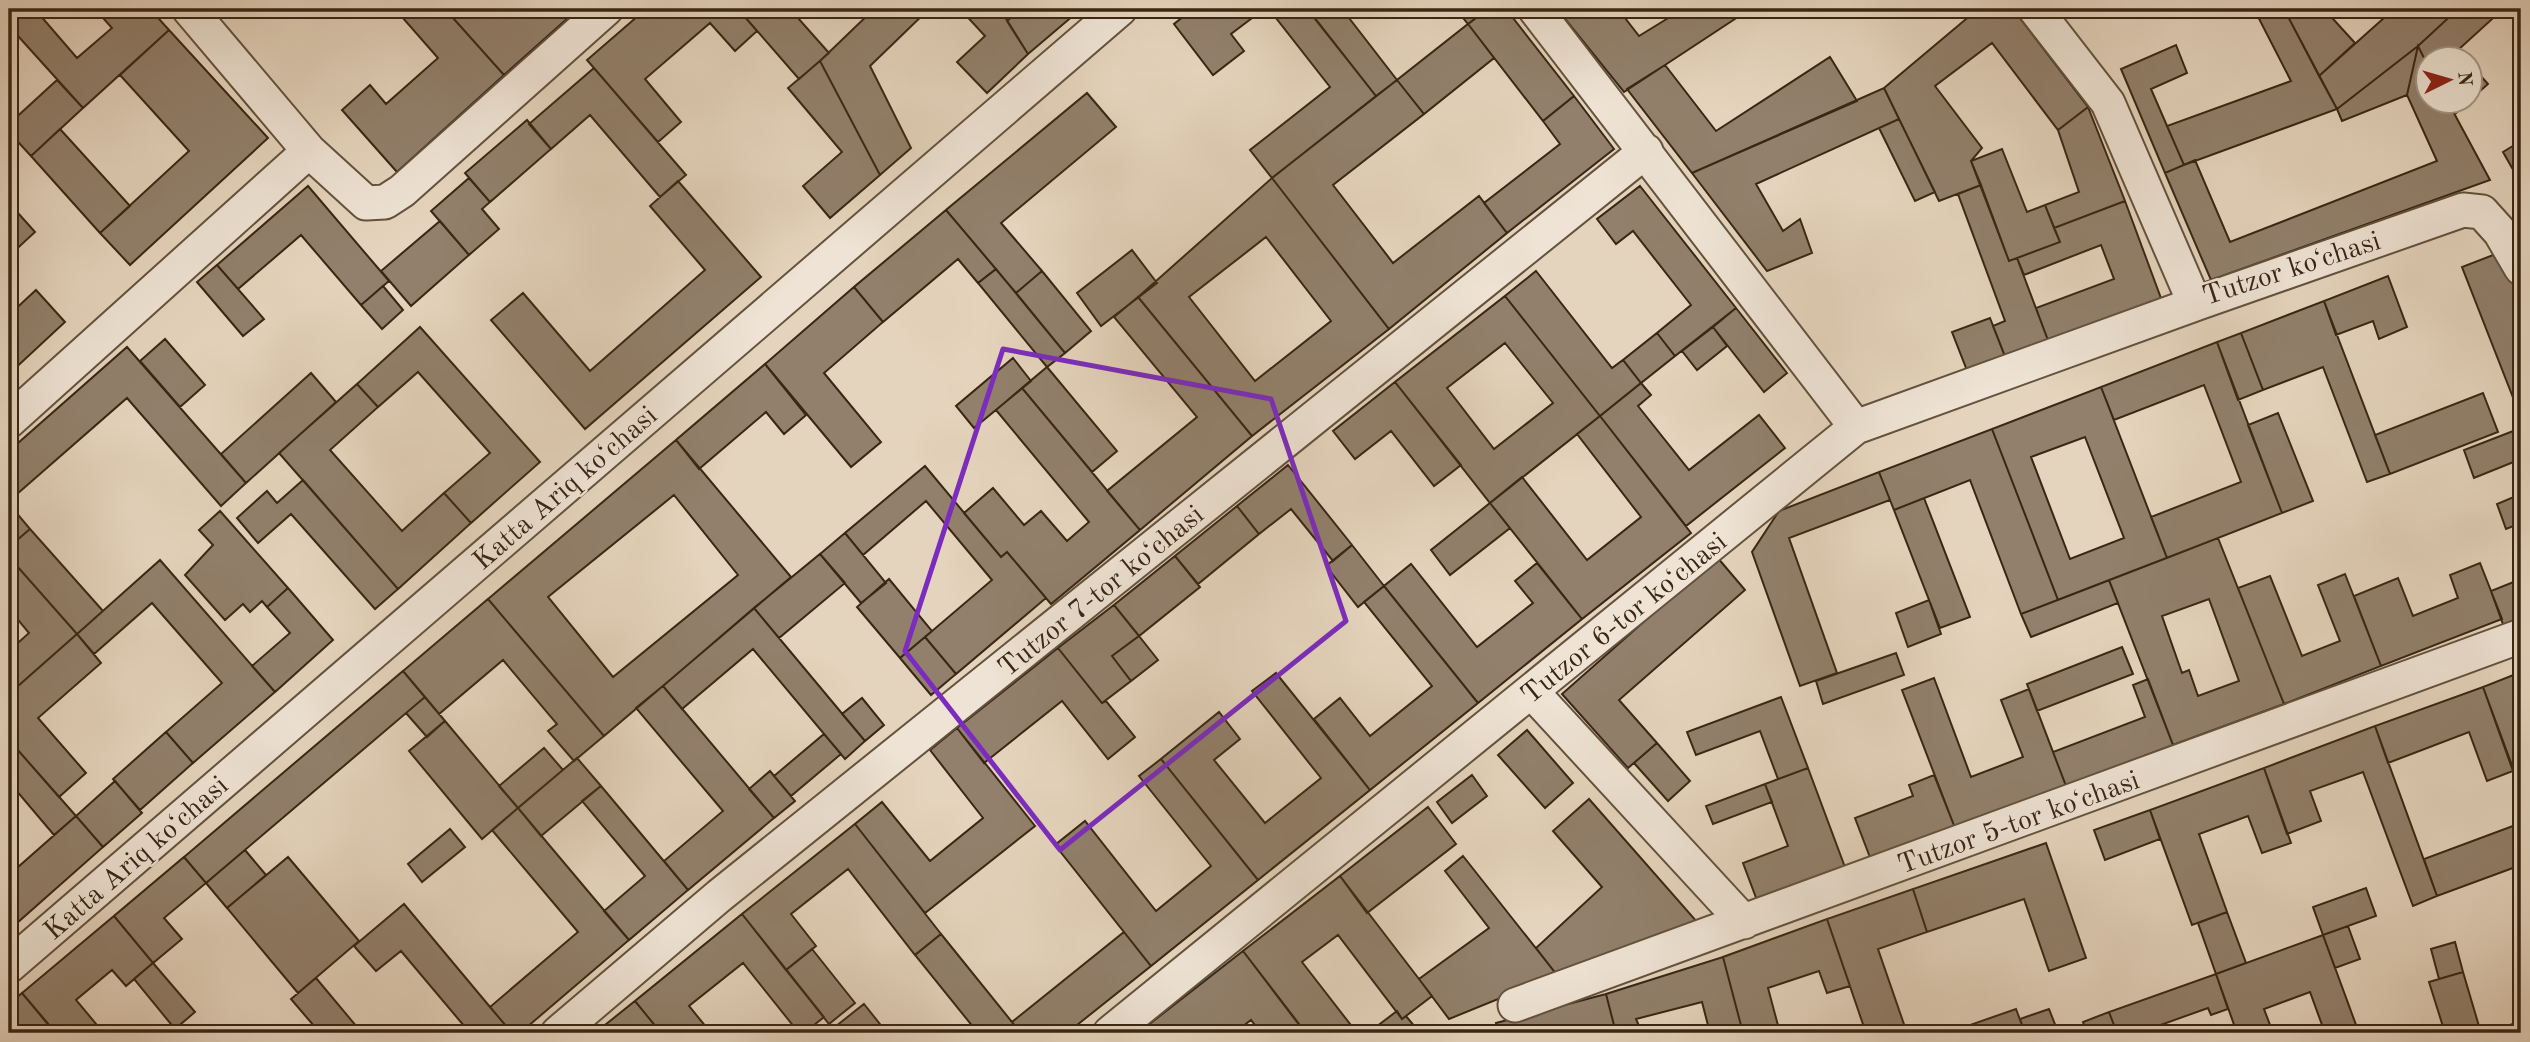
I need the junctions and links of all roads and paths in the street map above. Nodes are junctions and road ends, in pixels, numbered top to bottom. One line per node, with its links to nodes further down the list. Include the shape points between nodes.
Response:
1 (188, 9): 6 (street)
2 (606, 9): 6 (street, via 385,202 366,203)
3 (1120, 9): 15 (street, Katta Ariq koʻchasi)
4 (1535, 9): 7 (street)
5 (2035, 9): 9 (street, Tutzor koʻchasi, via 2108,103)
6 (309, 151): 10 (street)
7 (1646, 152): 11 (street); 17 (street, Tutzor 7-tor koʻchasi, via 719,896)
8 (2521, 268): 9 (street, Tutzor koʻchasi, via 2482,212 2463,210)
9 (2194, 304): 11 (street, Tutzor 6-tor koʻchasi)
10 (9, 421)
11 (1856, 427): 13 (street, Tutzor 6-tor koʻchasi)
12 (2521, 636): 14 (street, Tutzor 5-tor koʻchasi)
13 (1531, 691): 14 (street); 18 (street, Tutzor 6-tor koʻchasi)
14 (1744, 922): 16 (street, Tutzor 5-tor koʻchasi)
15 (9, 966)
16 (1515, 1005)
17 (558, 1033)
18 (1110, 1033)

